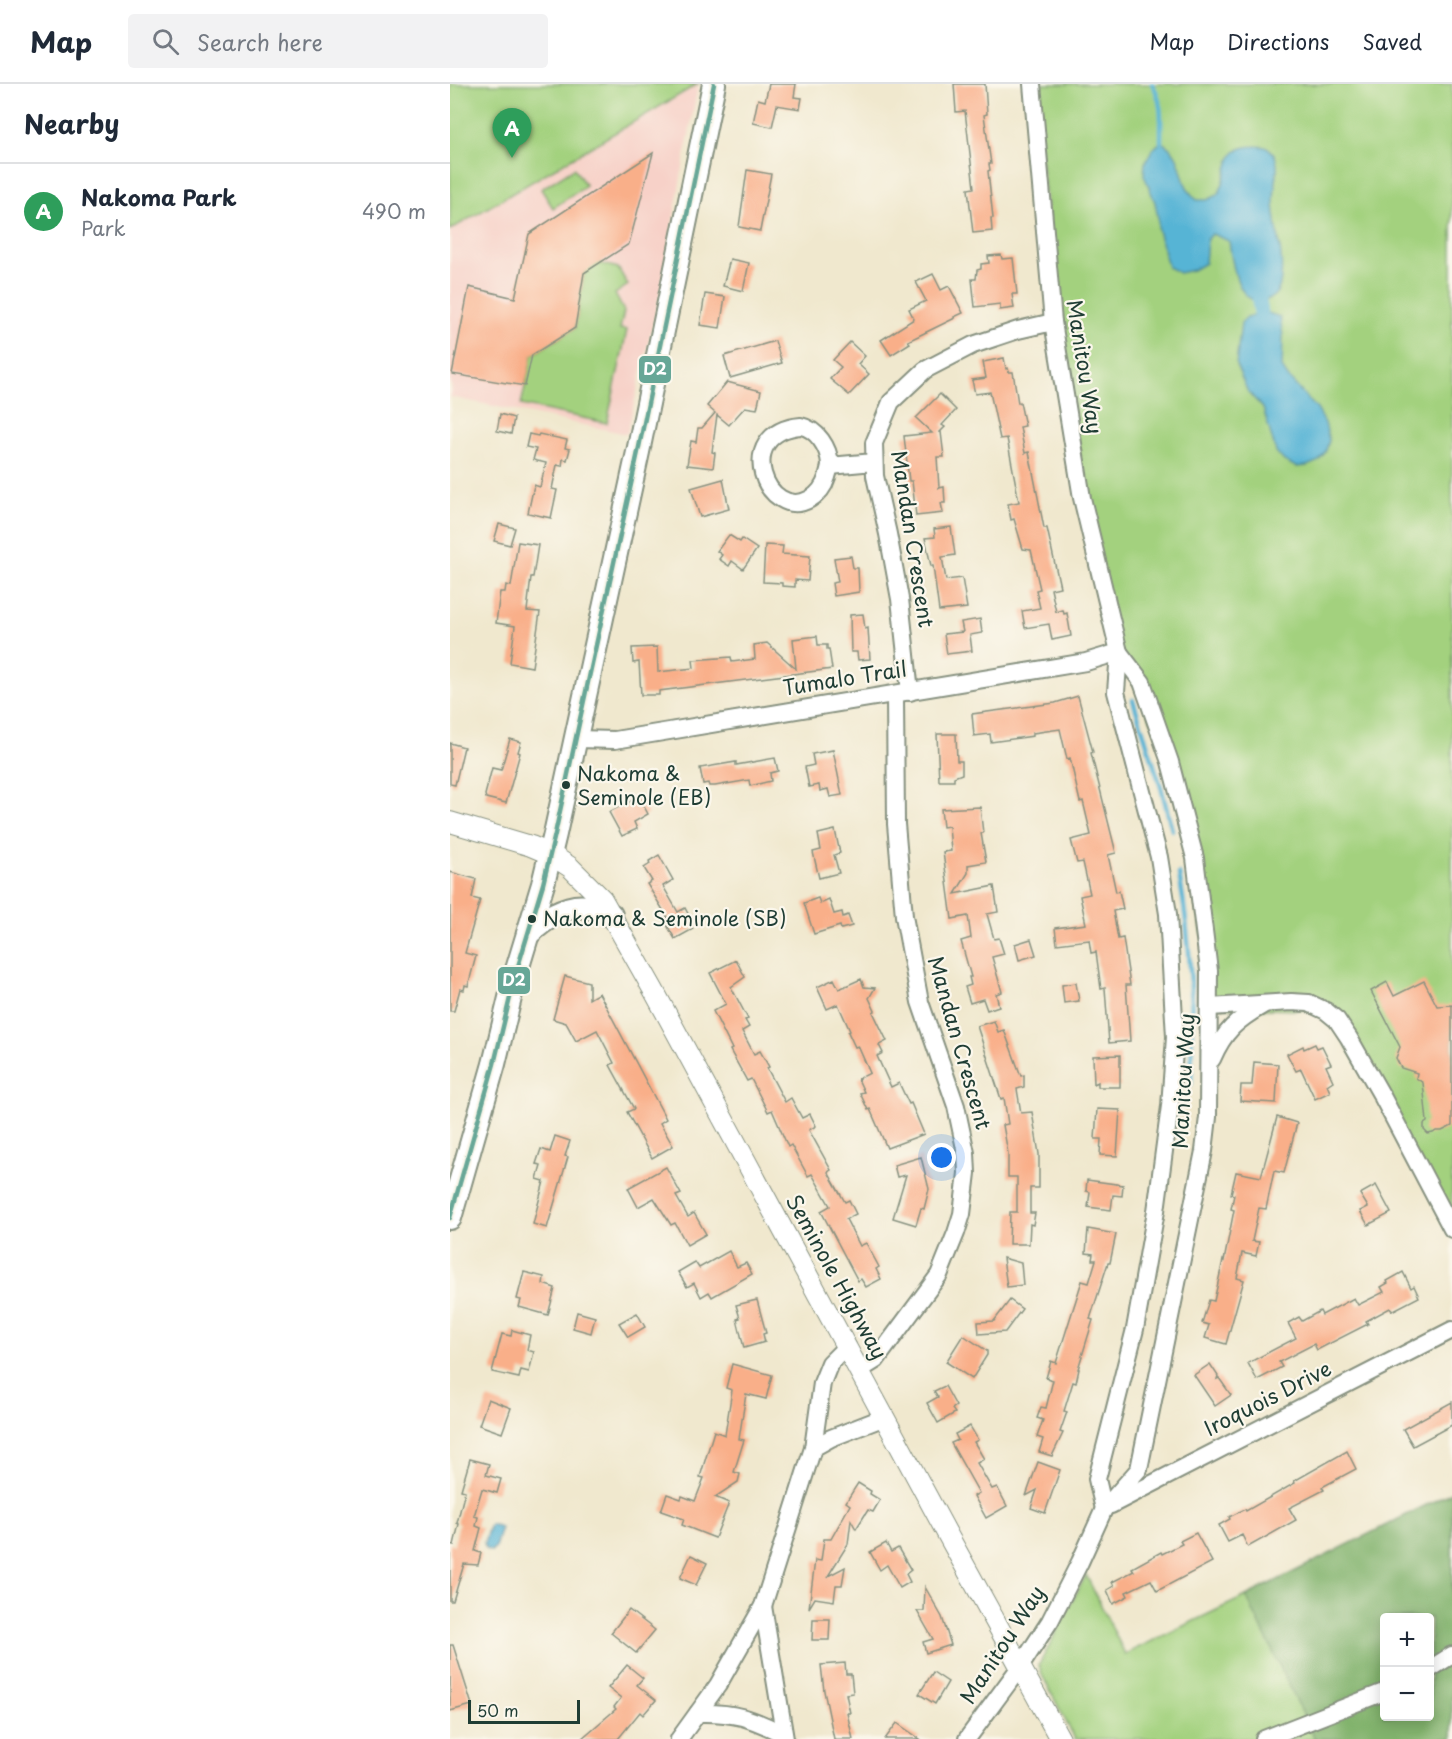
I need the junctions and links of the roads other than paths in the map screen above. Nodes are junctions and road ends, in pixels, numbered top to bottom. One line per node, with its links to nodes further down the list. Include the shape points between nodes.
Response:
1 (714, 84): 8 (main road)
2 (1032, 84): 3 (street, Manitou Way)
3 (1053, 322): 4 (street, Mandan Crescent, via 974,345 925,370 891,402 874,443); 6 (street, Manitou Way, via 1082,498)
4 (874, 462): 5 (street); 7 (street, Mandan Crescent, via 900,599)
5 (830, 466): 5 (street, via 819,438 809,428 793,427 778,432 767,441 761,460 768,486 790,502 806,501 816,495 826,482)
6 (1119, 652): 7 (street, Tumalo Trail, via 1086,662); 14 (street, Manitou Way, via 1142,682 1170,762 1195,858); 23 (street, Manitou Way, via 1116,692 1159,857 1168,914 1175,1036 1170,1106 1135,1329 1097,1479)
7 (902, 693): 8 (street, Tumalo Trail, via 615,740); 20 (street, Mandan Crescent, via 896,824 904,916 920,1002 956,1106 967,1173 962,1214 939,1275 876,1360)
8 (577, 739): 10 (main road)
9 (450, 822): 10 (street, Seminole Highway)
10 (550, 854): 11 (street, Seminole Highway, via 591,886); 12 (main road)
11 (611, 915): 12 (main road, via 588,907 573,907 544,920); 19 (street, Seminole Highway)
12 (528, 934): 16 (main road)
13 (1266, 1004): 14 (street); 15 (street, via 1232,1026 1219,1042); 17 (street, via 1309,1003 1337,1020)
14 (1210, 1007): 15 (street, Manitou Way)
15 (1209, 1065): 23 (street, Manitou Way, via 1204,1151 1139,1469)
16 (450, 1218)
17 (1452, 1228)
18 (1452, 1330): 23 (street, Iroquois Drive)
19 (847, 1346): 20 (street, Seminole Highway); 22 (street, via 830,1363 822,1383)
20 (860, 1370): 21 (street, Seminole Highway)
21 (885, 1417): 22 (street); 26 (street, Seminole Highway)
22 (813, 1448): 24 (street)
23 (1104, 1509): 26 (street, Manitou Way, via 1050,1621)
24 (762, 1606): 29 (street); 30 (street)
25 (1452, 1655): 27 (street)
26 (1020, 1667): 32 (street, Manitou Way); 33 (street, Seminole Highway)
27 (1433, 1667)
28 (1380, 1694): 34 (street)
29 (698, 1713): 30 (street, via 725,1712 756,1720); 31 (street)
30 (784, 1737)
31 (680, 1739)
32 (967, 1739)
33 (1060, 1739)
34 (1264, 1739)

